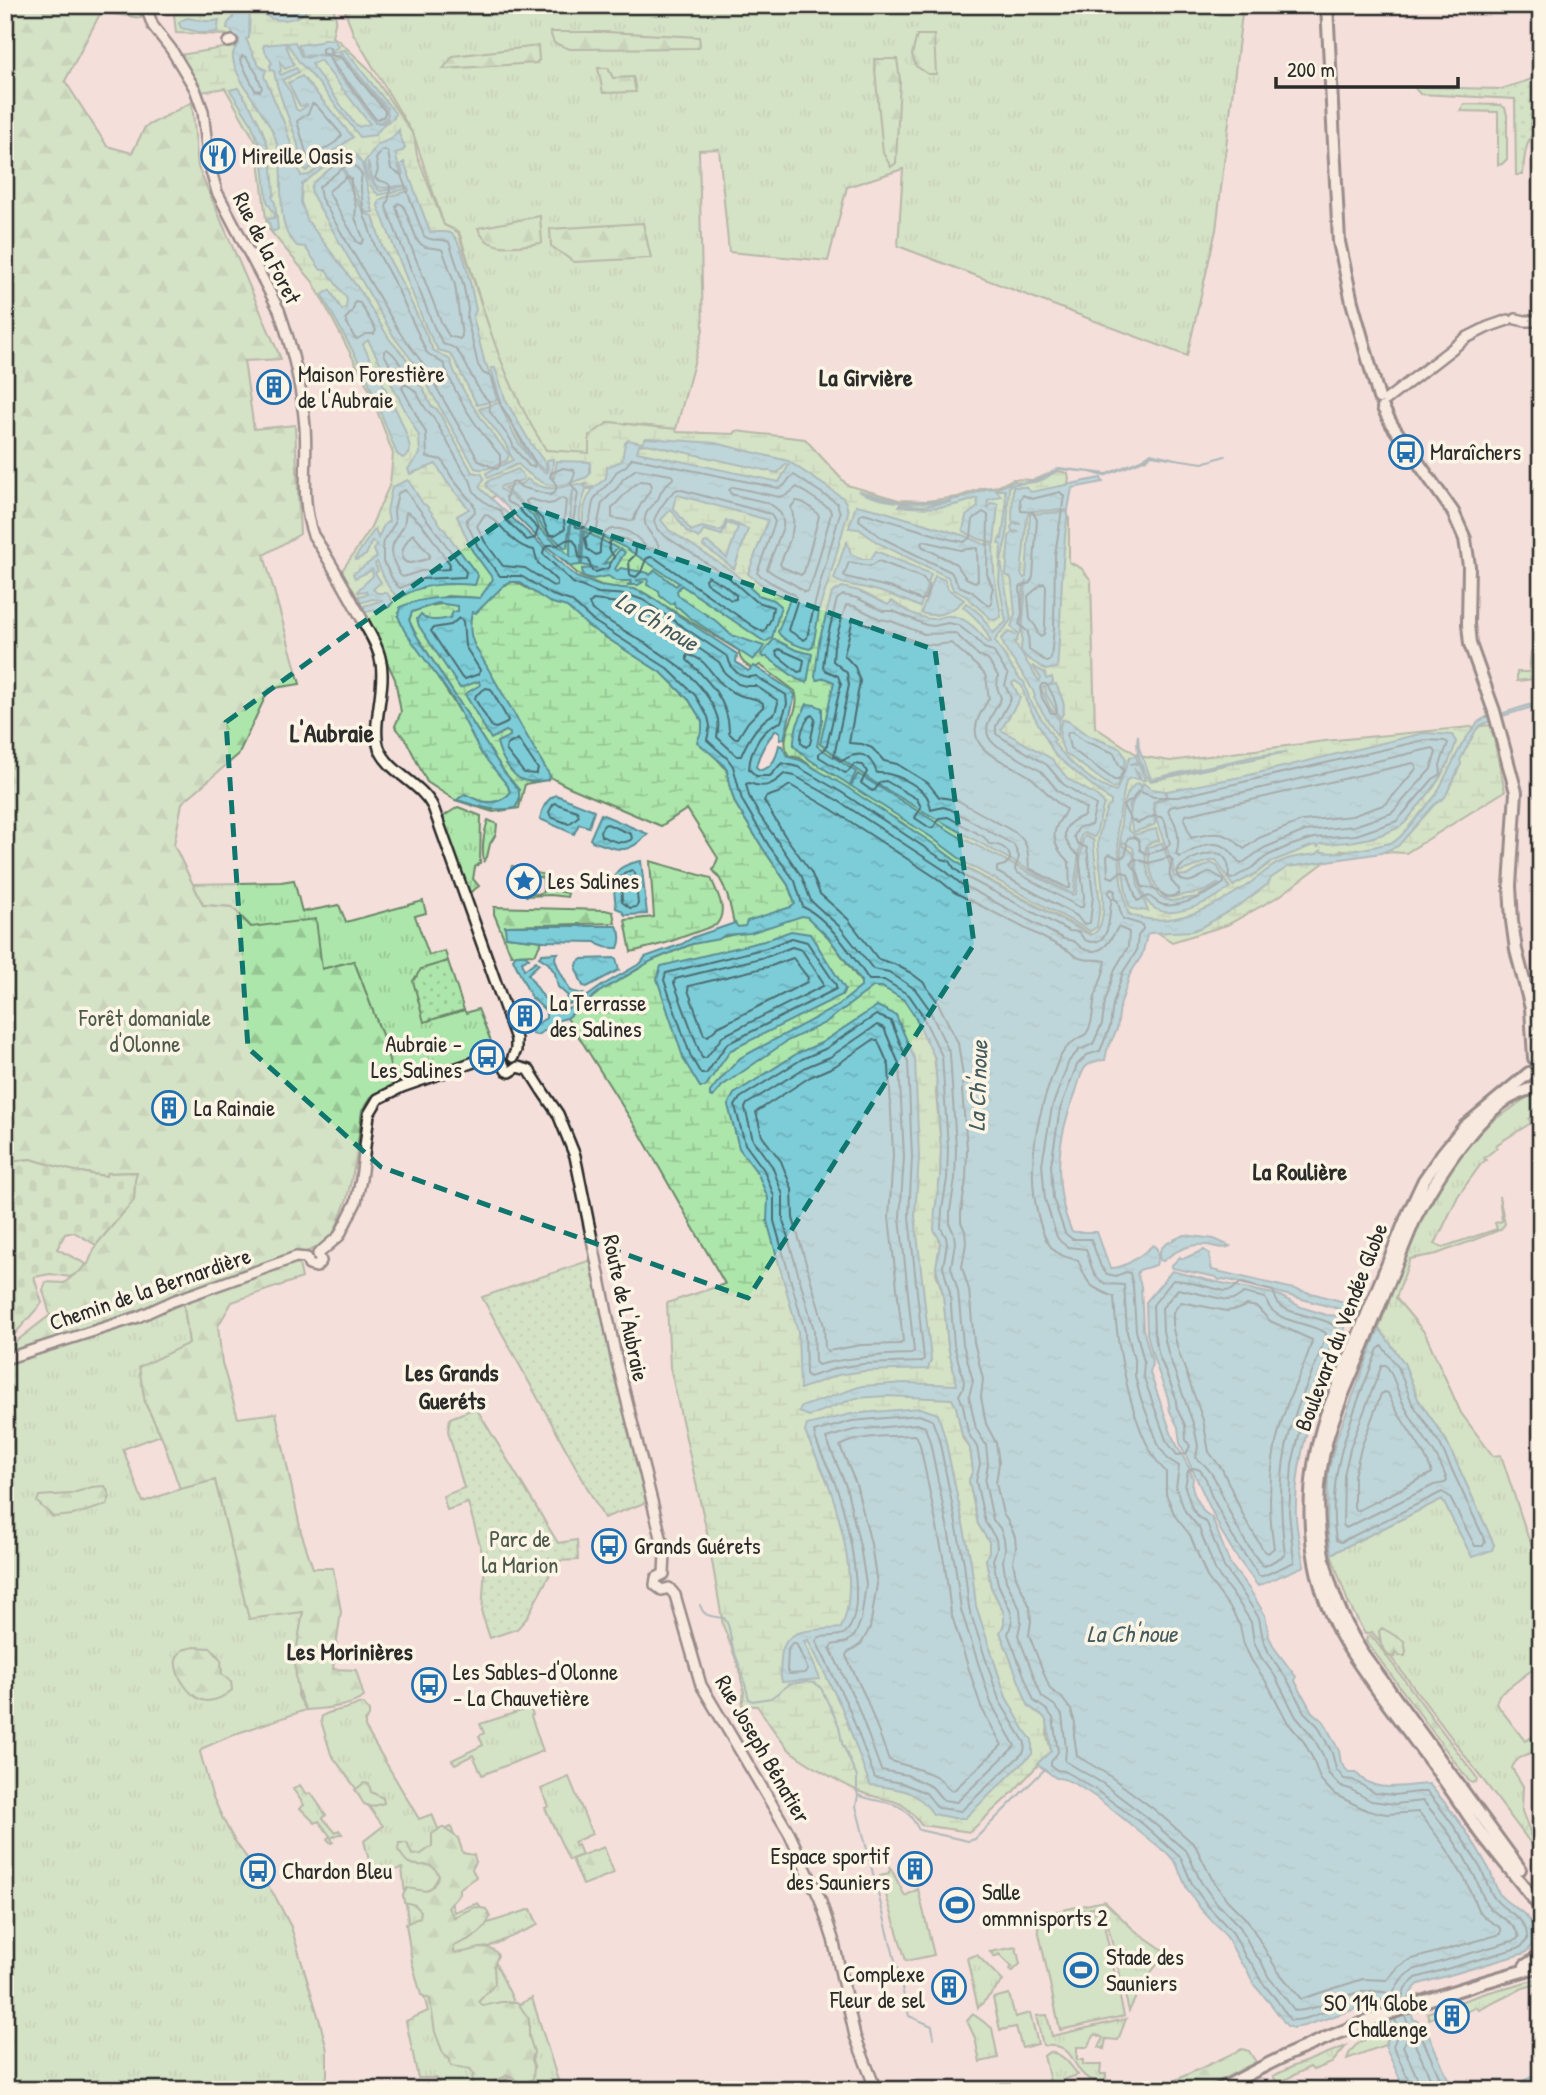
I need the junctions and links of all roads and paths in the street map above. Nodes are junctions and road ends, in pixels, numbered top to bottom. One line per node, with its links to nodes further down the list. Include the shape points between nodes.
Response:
1 (145, 5): 8 (street, Rue de la Foret, via 153,26 200,100 217,192 279,310 305,425 308,519 381,661 378,744 386,760 427,795 433,807 516,1040)
2 (1327, 5): 4 (main road, via 1339,242)
3 (1541, 321): 4 (street, via 1512,320 1466,338)
4 (1382, 402): 5 (main road, via 1388,421 1461,527 1469,561 1470,644 1516,792 1512,921)
5 (1533, 1022): 6 (main road); 7 (main road)
6 (1541, 1037)
7 (1538, 1055): 11 (main road)
8 (513, 1057): 9 (street); 10 (street)
9 (503, 1064): 10 (street, via 510,1072); 13 (street, Chemin de la Bernardière, via 477,1061 378,1099 369,1114 356,1202 339,1236 318,1254 321,1261 316,1267 309,1265 307,1258 296,1257 138,1317)
10 (518, 1067): 14 (street, Route de L'Aubraie, via 529,1070 558,1114 575,1156 617,1362 665,1553 664,1574 656,1578 655,1585)
11 (1528, 1073): 12 (main road); 16 (main road, Boulevard du Vendée Globe, via 1464,1126 1430,1171 1408,1213 1326,1415 1315,1456 1309,1516 1317,1574 1344,1641)
12 (1540, 1089): 15 (main road, Boulevard du Vendée Globe, via 1515,1094 1483,1120 1450,1159 1416,1216 1328,1437 1318,1517 1330,1587 1354,1640)
13 (5, 1359)
14 (669, 1588): 23 (street, Rue Joseph Bénatier, via 675,1595 701,1685 789,1833 820,1899 855,2036)
15 (1541, 1897)
16 (1540, 1909)
17 (1541, 1952): 20 (main road)
18 (1541, 1966): 20 (main road)
19 (1541, 1973): 21 (main road)
20 (1507, 1974): 21 (main road)
21 (1421, 2006): 22 (main road)
22 (1380, 2022): 24 (main road, via 1298,2050); 25 (main road)
23 (876, 2090)
24 (1219, 2090)
25 (1234, 2090)

